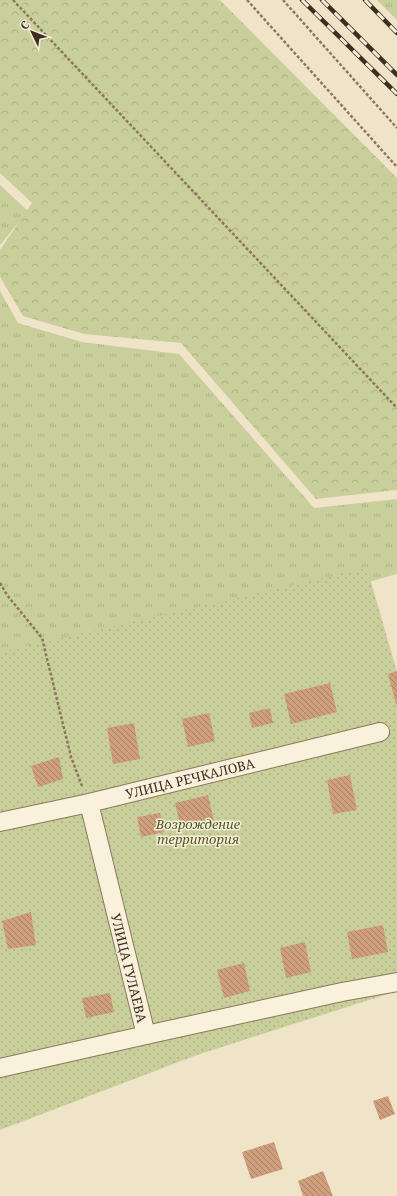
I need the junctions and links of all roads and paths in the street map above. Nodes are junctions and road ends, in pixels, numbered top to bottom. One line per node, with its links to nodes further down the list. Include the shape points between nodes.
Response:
1 (13, 0): 6 (path)
2 (247, 0): 5 (path)
3 (283, 0): 4 (path)
4 (397, 128)
5 (397, 167)
6 (397, 408)
7 (0, 583): 9 (path, via 42,638 71,757)
8 (380, 732): 9 (street, УЛИЦА РЕЧКАЛОВА)
9 (89, 803): 10 (street, УЛИЦА РЕЧКАЛОВА); 12 (street, УЛИЦА ГУЛАЕВА)
10 (0, 822)
11 (397, 982): 12 (street)
12 (146, 1036): 13 (street, УЛИЦА ГУЛАЕВА)
13 (0, 1068)

